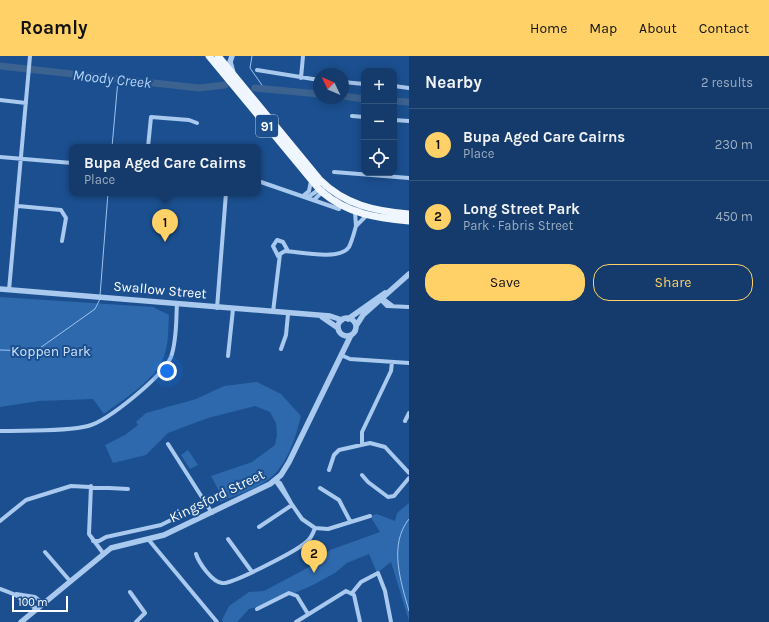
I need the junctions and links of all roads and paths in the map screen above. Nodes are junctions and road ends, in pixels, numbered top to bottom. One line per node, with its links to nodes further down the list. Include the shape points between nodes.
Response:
1 (30, 56): 15 (street)
2 (209, 56): 5 (main road, 91)
3 (232, 56): 7 (street, via 230,62)
4 (303, 56): 8 (street)
5 (221, 58): 7 (main road, 91); 28 (main road, 91)
6 (257, 70): 8 (street)
7 (234, 76): 29 (main road, 91)
8 (301, 78): 9 (street)
9 (313, 79)
10 (349, 83): 11 (street)
11 (361, 84)
12 (397, 86): 13 (street)
13 (409, 88)
14 (0, 100): 15 (street)
15 (26, 103): 23 (street)
16 (352, 116): 17 (street)
17 (361, 117)
18 (397, 120): 19 (street)
19 (409, 121)
20 (197, 123): 21 (street, via 151,117)
21 (148, 144)
22 (0, 157): 23 (street)
23 (22, 159): 24 (street); 33 (street)
24 (69, 163)
25 (334, 172): 26 (street)
26 (409, 178)
27 (261, 181): 31 (street)
28 (311, 181): 29 (main road, 91); 31 (street)
29 (322, 189): 31 (street); 32 (street); 35 (main road, 91, via 334,202); 36 (main road, 91, via 364,207)
30 (226, 196): 48 (street)
31 (306, 197): 32 (street)
32 (314, 200): 34 (street)
33 (18, 206): 40 (street, via 61,210 66,218); 45 (street)
34 (339, 210)
35 (355, 212): 37 (main road, 91); 39 (street)
36 (409, 214)
37 (367, 215): 38 (main road, 91); 39 (street)
38 (409, 221)
39 (356, 226): 41 (street, via 349,247 340,254)
40 (62, 241)
41 (288, 251): 42 (street); 42 (street, via 283,242 277,240 273,246)
42 (278, 256): 51 (street)
43 (409, 274): 46 (street)
44 (0, 289): 45 (street, Swallow Street)
45 (9, 290): 47 (street, Swallow Street)
46 (381, 298): 49 (street, via 389,304); 54 (street); 55 (street, via 360,318)
47 (177, 303): 48 (street, Swallow Street); 65 (street, via 173,351 166,366 153,381 105,419 86,427)
48 (217, 308): 50 (street, Swallow Street)
49 (409, 308)
50 (233, 309): 51 (street, Swallow Street); 60 (street)
51 (273, 312): 52 (street, Swallow Street)
52 (288, 314): 53 (street, Swallow Street); 58 (street, via 286,335)
53 (318, 316): 54 (street, Swallow Street); 56 (street, Swallow Street)
54 (345, 319): 55 (street, via 353,321); 56 (street)
55 (356, 326): 57 (street)
56 (339, 330): 57 (street, via 346,336); 59 (street, Kingsford Street, via 344,343)
57 (351, 335): 59 (street, Kingsford Street)
58 (281, 349)
59 (341, 355): 61 (street, via 350,359); 72 (street, Kingsford Street, via 289,462)
60 (228, 356)
61 (392, 362): 62 (street); 67 (street, via 391,371 362,432)
62 (409, 364)
63 (409, 413): 64 (street)
64 (405, 421)
65 (0, 431)
66 (168, 444): 76 (street)
67 (362, 444): 68 (street, via 339,450 334,455); 69 (street, via 376,443 385,447)
68 (329, 470)
69 (409, 473)
70 (362, 475): 71 (street, via 388,497 396,494)
71 (409, 478)
72 (275, 480): 77 (street, via 283,488); 78 (street, Kingsford Street)
73 (91, 486): 74 (street); 80 (street, via 71,486 31,499); 86 (street, via 89,529)
74 (128, 488)
75 (320, 488): 81 (street, via 341,502)
76 (205, 504): 78 (street); 86 (street, Kingsford Street, via 161,525)
77 (292, 505): 82 (street); 83 (street, via 304,521)
78 (212, 513): 84 (street, Kingsford Street, via 164,535)
79 (370, 516): 81 (street)
80 (0, 521)
81 (350, 521): 83 (street, via 328,529)
82 (259, 527)
83 (315, 528): 90 (street, via 312,536 304,544)
84 (148, 539): 88 (street, Kingsford Street, via 118,545); 102 (street)
85 (228, 539): 90 (street)
86 (93, 541): 88 (street)
87 (45, 552): 91 (street)
88 (103, 553): 91 (street, Kingsford Street)
89 (196, 554): 90 (street, via 219,582 227,583)
90 (252, 572)
91 (70, 581): 96 (street, Kingsford Street)
92 (0, 589): 95 (street)
93 (130, 592): 101 (street, via 145,613)
94 (352, 593): 99 (street, via 343,593); 104 (street); 105 (street, via 361,582 378,573)
95 (14, 594): 96 (street, via 35,597); 97 (street)
96 (43, 603): 97 (street, Kingsford Street)
97 (36, 609): 100 (street, Kingsford Street)
98 (257, 609): 99 (street, via 289,593 297,596)
99 (308, 614): 103 (street)
100 (21, 622)
101 (136, 622)
102 (216, 622)
103 (296, 622)
104 (360, 622)
105 (391, 622)

